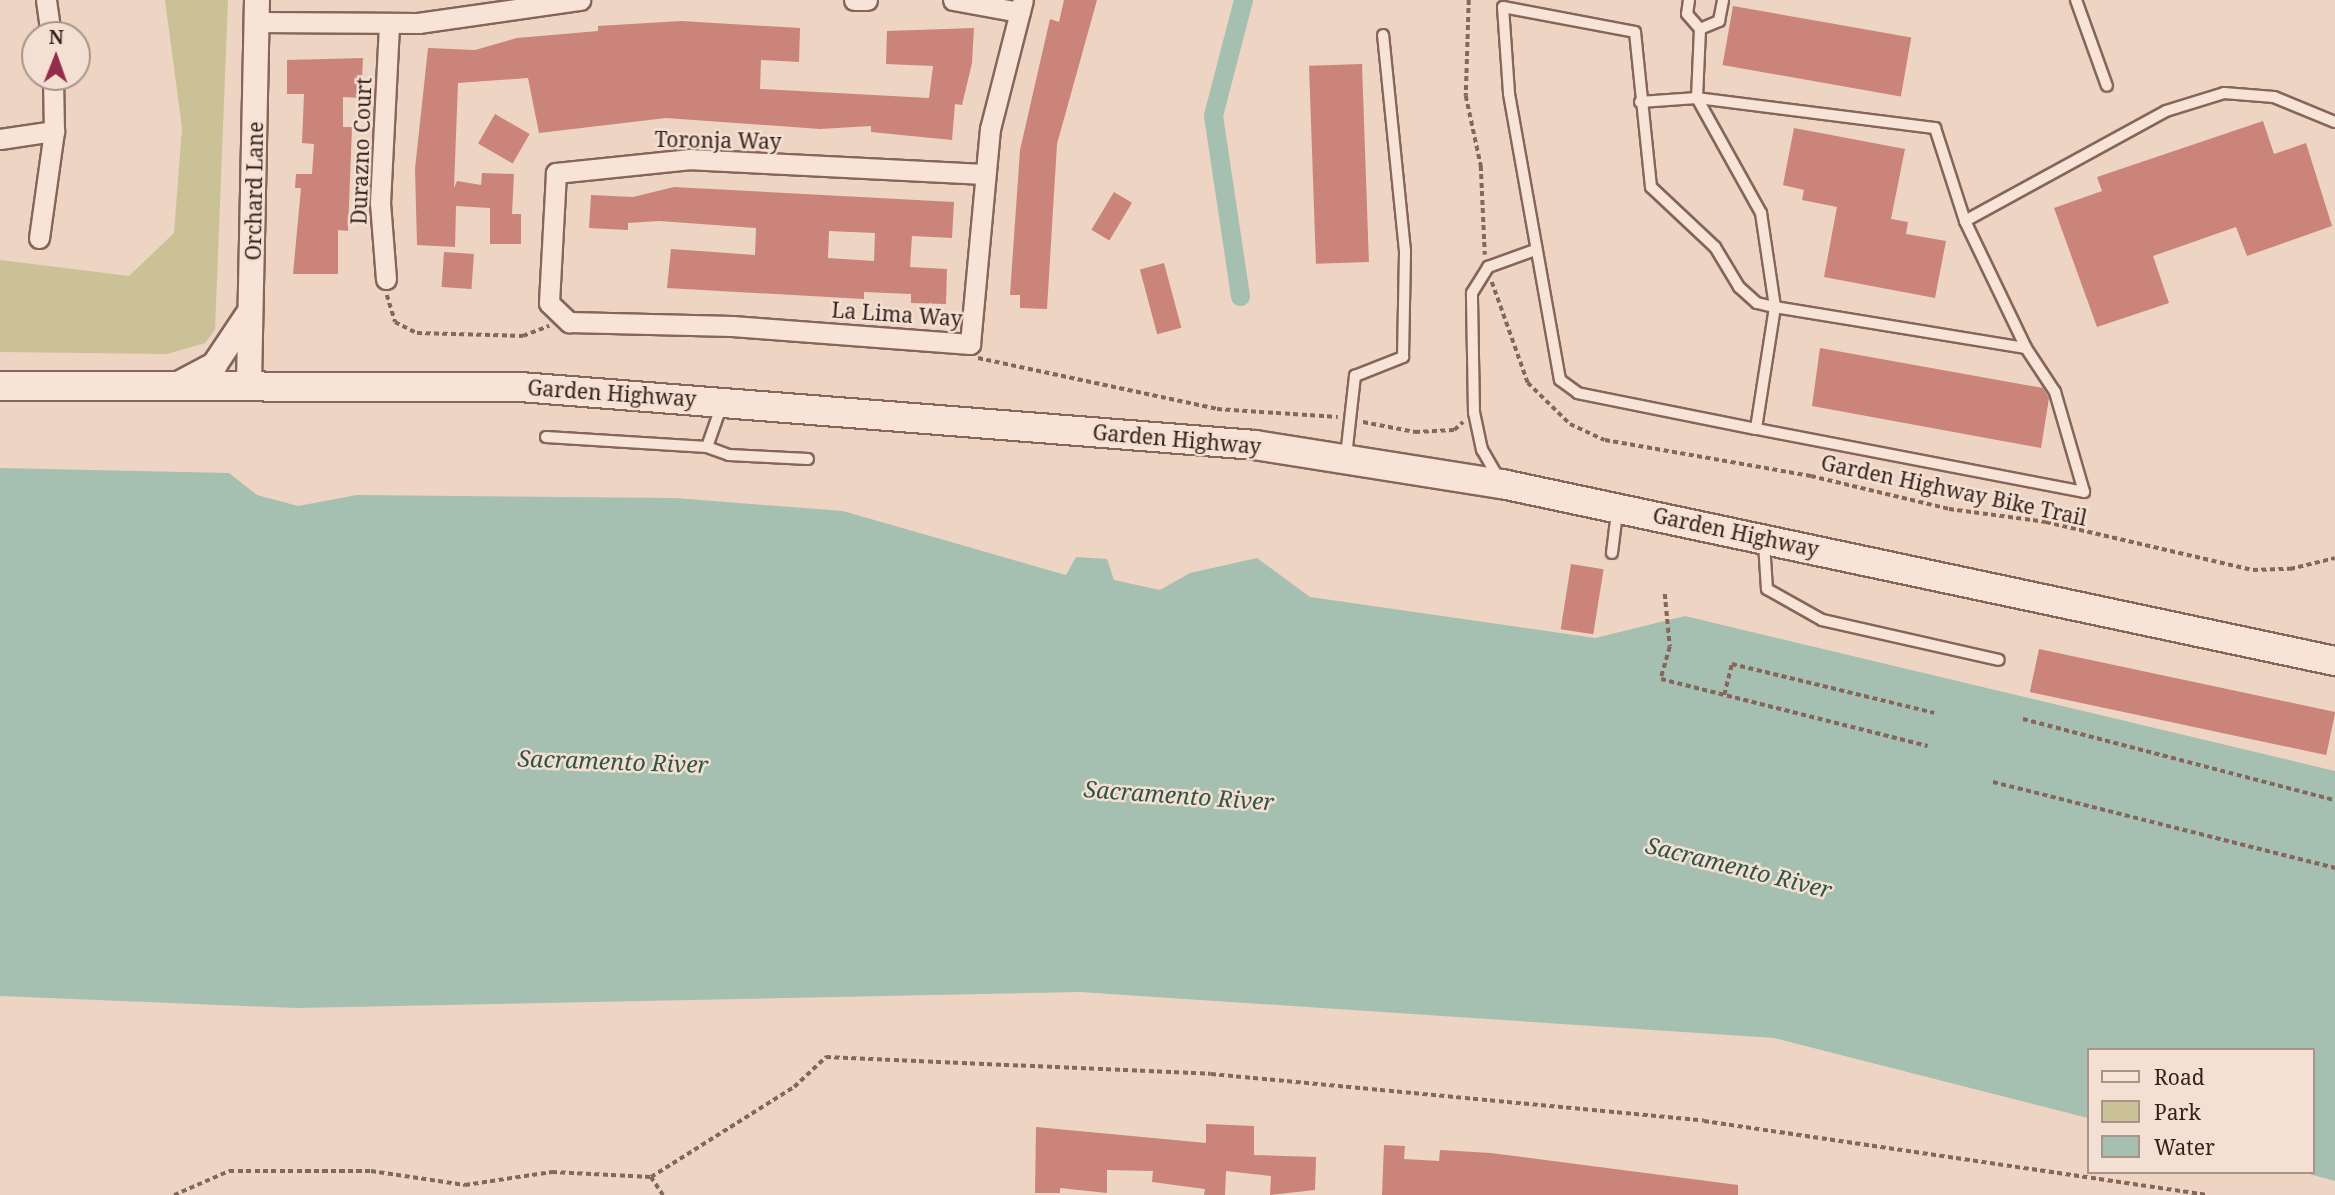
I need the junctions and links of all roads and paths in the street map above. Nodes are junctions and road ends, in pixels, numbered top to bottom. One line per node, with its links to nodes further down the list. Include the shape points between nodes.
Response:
1 (46, 0): 13 (street)
2 (580, 0): 10 (street)
3 (854, 0): 4 (street)
4 (867, 0)
5 (953, 0): 11 (street)
6 (1469, 0): 28 (path, via 1466,96 1481,166 1480,230)
7 (1689, 0): 15 (lane, via 1687,14)
8 (1723, 0): 15 (lane, via 1719,21)
9 (2076, 0): 17 (lane)
10 (508, 5): 14 (street)
11 (1021, 6): 24 (street, La Lima Way)
12 (257, 11): 14 (street); 30 (street, Orchard Lane)
13 (49, 21)
14 (389, 25): 29 (street, Durazno Court, via 380,203)
15 (1700, 29): 19 (lane)
16 (1383, 35): 41 (lane, via 1405,251 1403,357 1354,376)
17 (2107, 86)
18 (53, 91): 22 (street)
19 (1697, 98): 20 (lane); 25 (lane, via 1935,128); 32 (lane, via 1761,214)
20 (1640, 102): 27 (lane, via 1635,32 1503,7 1509,93 1526,167); 32 (lane, via 1651,187 1716,247 1739,287 1757,303)
21 (2335, 122): 25 (lane, via 2274,97 2224,93 2166,111)
22 (54, 131): 23 (street); 26 (street)
23 (0, 139)
24 (984, 174): 33 (street, Toronja Way, via 691,159 556,173 549,303); 34 (street, La Lima Way)
25 (1965, 221): 35 (lane)
26 (39, 238)
27 (1535, 250): 28 (lane); 42 (lane, via 1560,380 1578,393)
28 (1488, 267): 40 (lane, via 1472,293); 51 (path, Garden Highway Bike Trail, via 1516,358 1537,395 1579,430 1716,463 2046,522 2253,570 2290,569)
29 (386, 279)
30 (251, 305): 36 (street, Orchard Lane); 37 (street, via 215,365)
31 (388, 305): 33 (path, via 395,322 417,333 523,336)
32 (1775, 307): 35 (lane); 42 (lane)
33 (555, 321): 34 (street, La Lima Way, via 732,326)
34 (970, 344): 41 (path, via 980,361 1053,377 1217,409)
35 (2026, 348): 42 (lane, via 2056,391 2084,492)
36 (249, 382): 37 (main road, Garden Highway); 39 (main road, Garden Highway, via 507,386)
37 (180, 383): 38 (main road, Garden Highway)
38 (0, 386)
39 (724, 400): 44 (lane); 45 (main road, Garden Highway)
40 (1474, 413): 41 (path, via 1454,430 1415,432); 47 (lane, via 1482,450)
41 (1351, 420): 45 (lane)
42 (1756, 429)
43 (546, 436): 44 (lane)
44 (707, 447): 46 (lane, via 729,455)
45 (1346, 457): 47 (main road, Garden Highway)
46 (808, 459)
47 (1502, 484): 48 (main road, Garden Highway)
48 (1618, 508): 49 (main road, Garden Highway); 50 (lane)
49 (1764, 537): 53 (lane, via 1767,589 1822,620); 54 (main road, Garden Highway)
50 (1612, 553)
51 (2335, 558)
52 (1665, 594): 55 (path, via 1670,647 1661,680)
53 (1998, 660)
54 (2335, 661)
55 (1724, 695): 56 (path, via 1732,664); 58 (path)
56 (1934, 713)
57 (2023, 719): 60 (path)
58 (1928, 746)
59 (1993, 782): 61 (path)
60 (2335, 800)
61 (2335, 868)
62 (651, 1177): 63 (path, via 552,1172 465,1185 371,1171 229,1171); 64 (path); 65 (path, via 794,1087 825,1057 1211,1074 1704,1121)
63 (174, 1195)
64 (663, 1195)
65 (2208, 1195)

